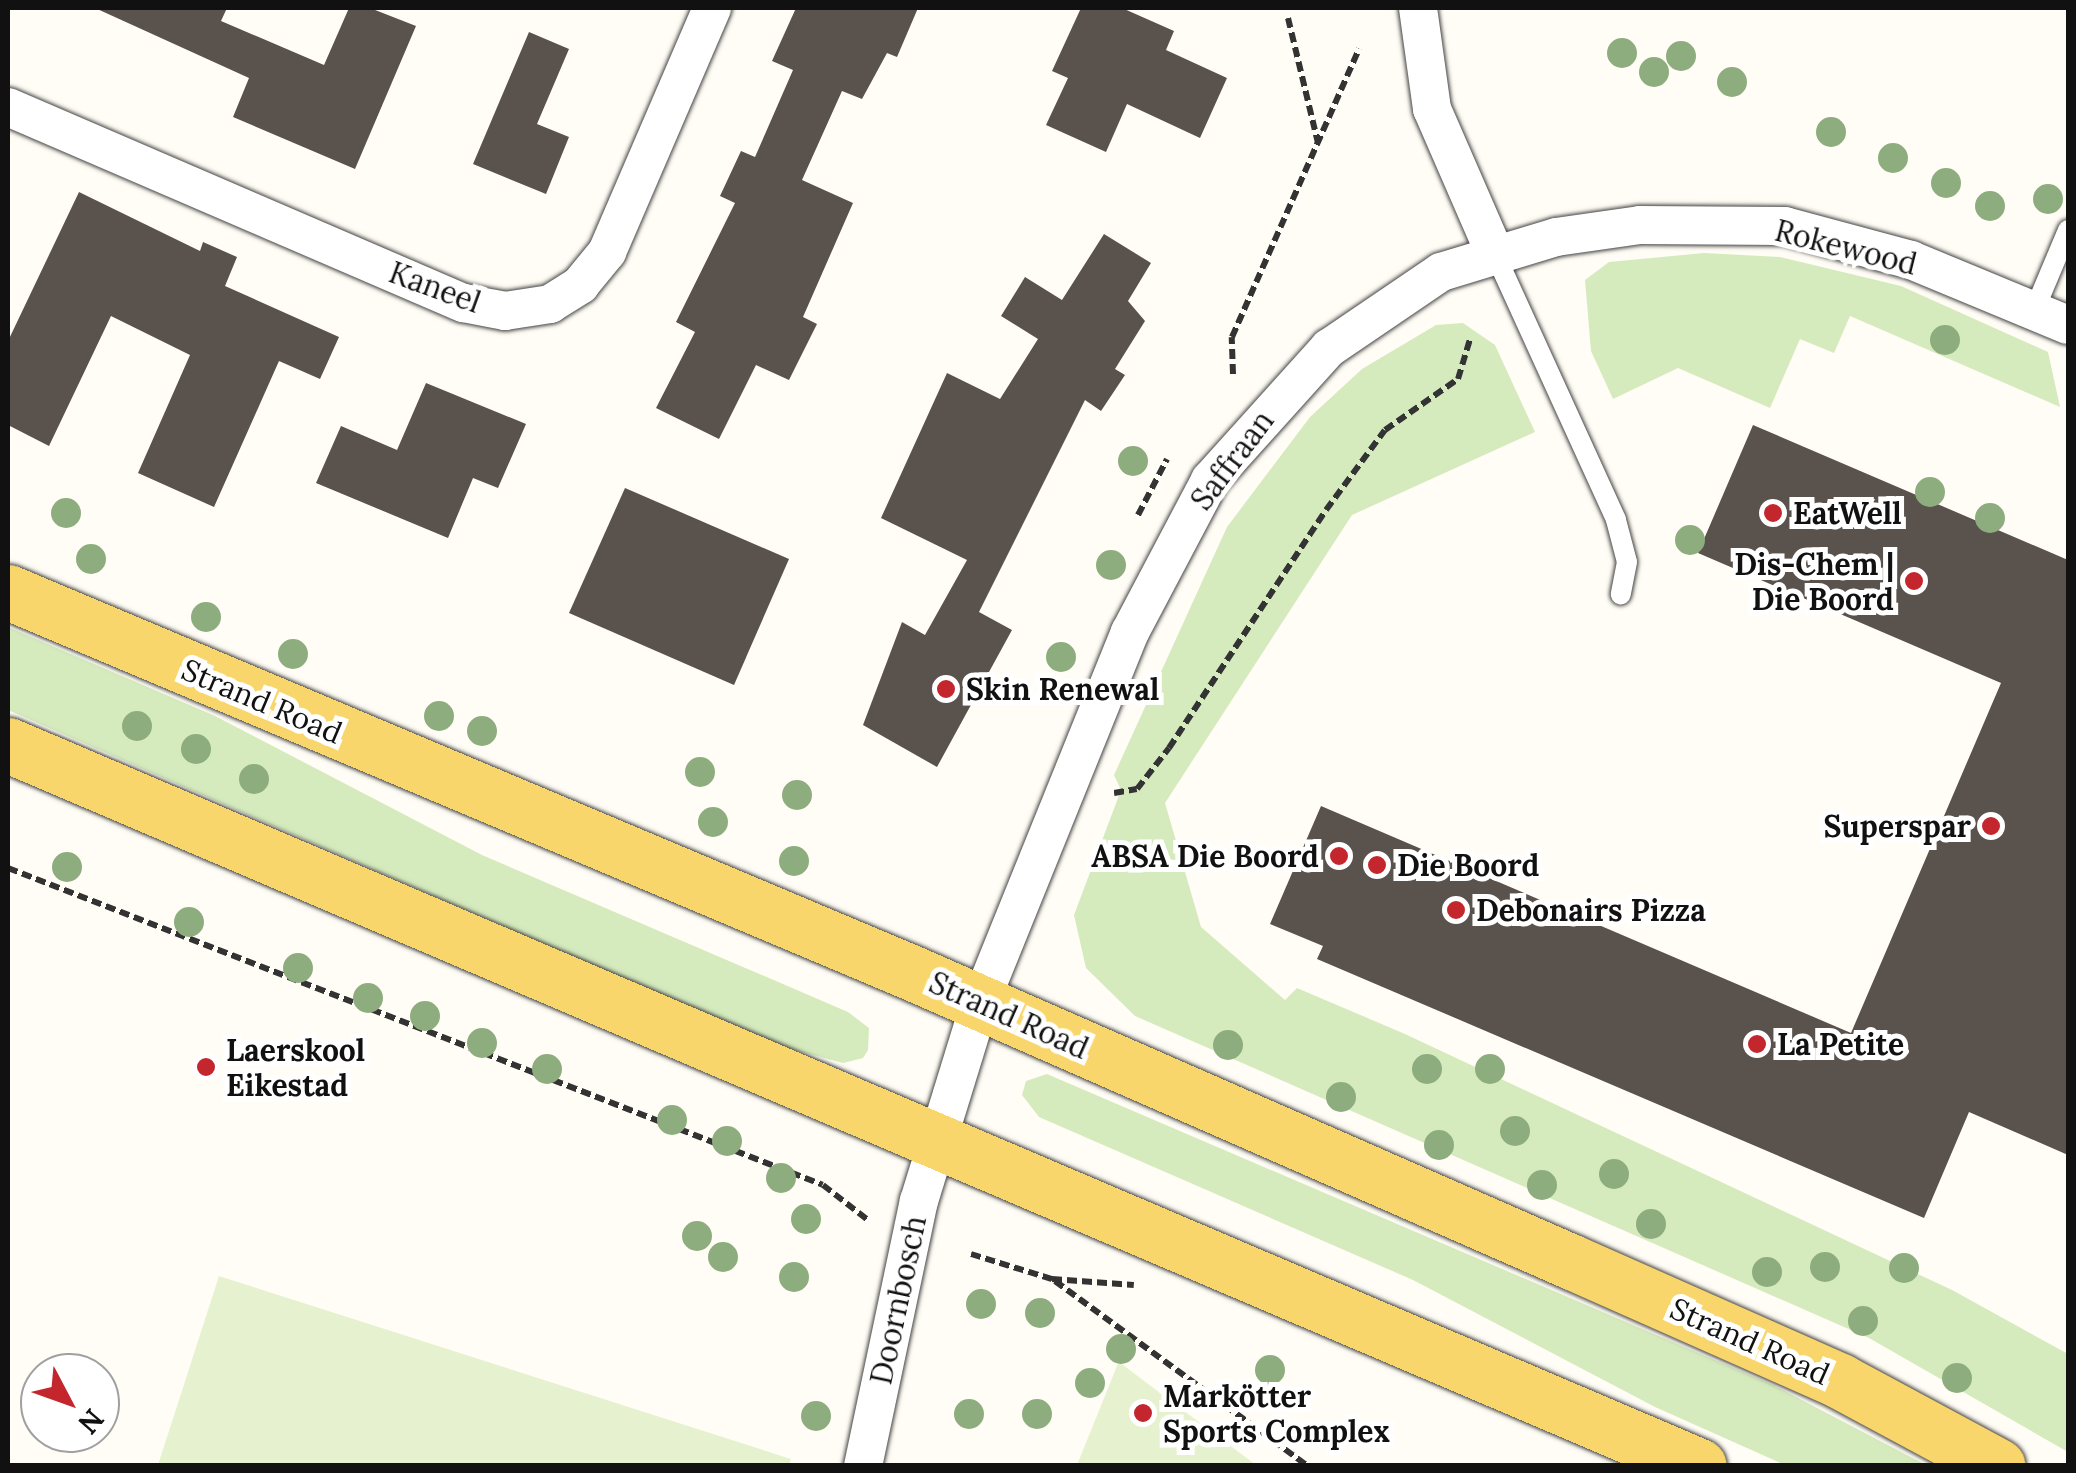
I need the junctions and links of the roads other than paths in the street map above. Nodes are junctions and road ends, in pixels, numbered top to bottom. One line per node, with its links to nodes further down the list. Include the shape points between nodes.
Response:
1 (712, 8): 3 (street, Kaneel, via 607,252 580,285 550,304 505,311 464,303)
2 (1418, 8): 5 (street, via 1432,109)
3 (8, 107)
4 (2068, 230): 6 (lane)
5 (1495, 254): 6 (street, Rokewood, via 1640,226 1785,226 1911,260); 8 (lane, via 1616,520 1627,562); 10 (street, Saffraan, via 1441,272 1329,348 1210,480 1130,632)
6 (2051, 318)
7 (8, 592): 10 (main road, Strand Road)
8 (1621, 594)
9 (8, 745): 11 (main road, via 853,1107)
10 (980, 1003): 11 (street, Saffraan); 14 (main road, Strand Road, via 1840,1381)
11 (937, 1136): 12 (street, Doornbosch); 13 (main road)
12 (863, 1466)
13 (1699, 1466)
14 (1998, 1466)

